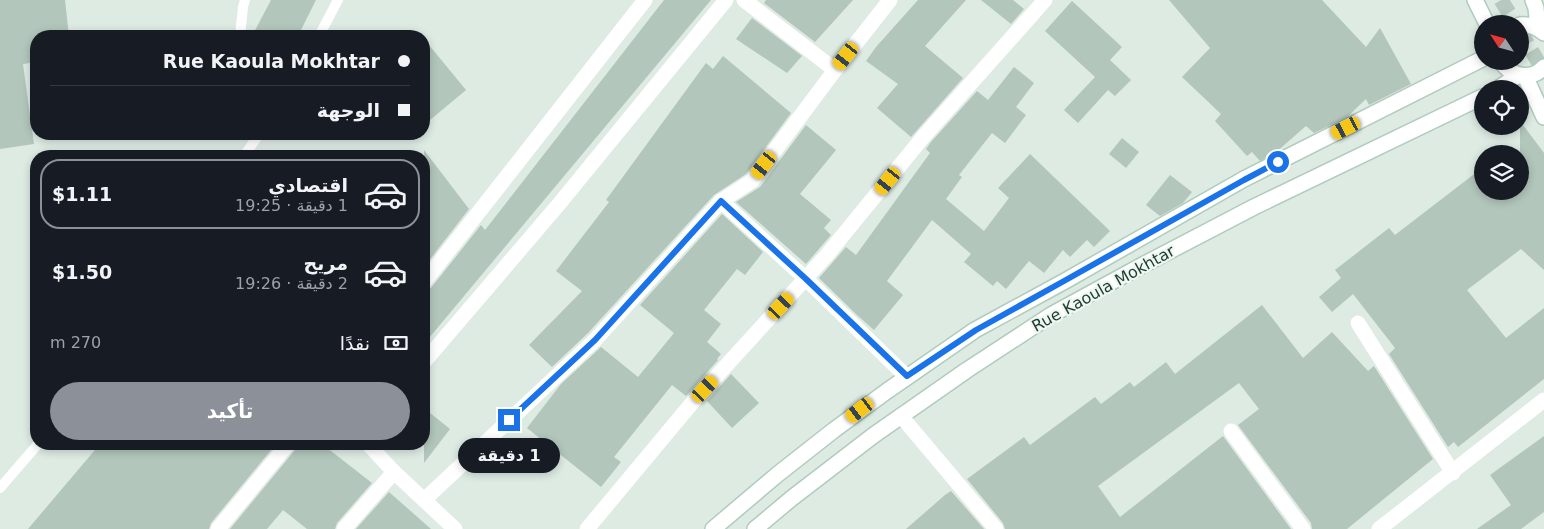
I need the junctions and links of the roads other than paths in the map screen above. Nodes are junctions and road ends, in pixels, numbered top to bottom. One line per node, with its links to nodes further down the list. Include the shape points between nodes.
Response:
1 (245, 0): 12 (lane)
2 (338, 0): 13 (lane)
3 (645, 0): 24 (street)
4 (726, 0): 27 (street)
5 (744, 0): 17 (street)
6 (890, 0): 17 (street)
7 (1045, 0): 25 (street, via 924,136)
8 (1475, 0): 10 (street)
9 (1533, 0): 14 (street)
10 (1482, 15)
11 (1529, 25): 14 (street)
12 (241, 30)
13 (322, 30)
14 (1541, 31)
15 (1474, 63): 28 (street, Rue Kaoula Mokhtar, via 1244,180 976,330)
16 (1544, 66): 19 (street, via 1534,74)
17 (835, 70): 23 (street, via 752,181)
18 (1509, 70): 19 (street)
19 (1522, 76): 20 (street); 22 (street)
20 (1514, 80)
21 (1474, 101): 30 (street, Rue Kaoula Mokhtar, via 1254,207 1077,300 990,354)
22 (1544, 118)
23 (721, 201): 25 (street); 38 (street, via 595,340)
24 (430, 274)
25 (806, 279): 28 (street); 42 (street, via 692,403)
26 (1358, 323): 36 (street)
27 (430, 355)
28 (907, 376): 43 (street, Rue Kaoula Mokhtar, via 784,468)
29 (1544, 400): 36 (street)
30 (901, 416): 44 (street, Rue Kaoula Mokhtar); 45 (street)
31 (1231, 431): 46 (street)
32 (33, 450): 37 (lane)
33 (283, 450): 39 (street)
34 (374, 450): 35 (street)
35 (394, 472): 38 (street); 40 (street)
36 (1453, 473): 47 (street)
37 (0, 488)
38 (424, 500): 41 (street)
39 (218, 529)
40 (344, 529)
41 (454, 529)
42 (586, 529)
43 (713, 529)
44 (755, 529)
45 (996, 529)
46 (1303, 529)
47 (1379, 529)

